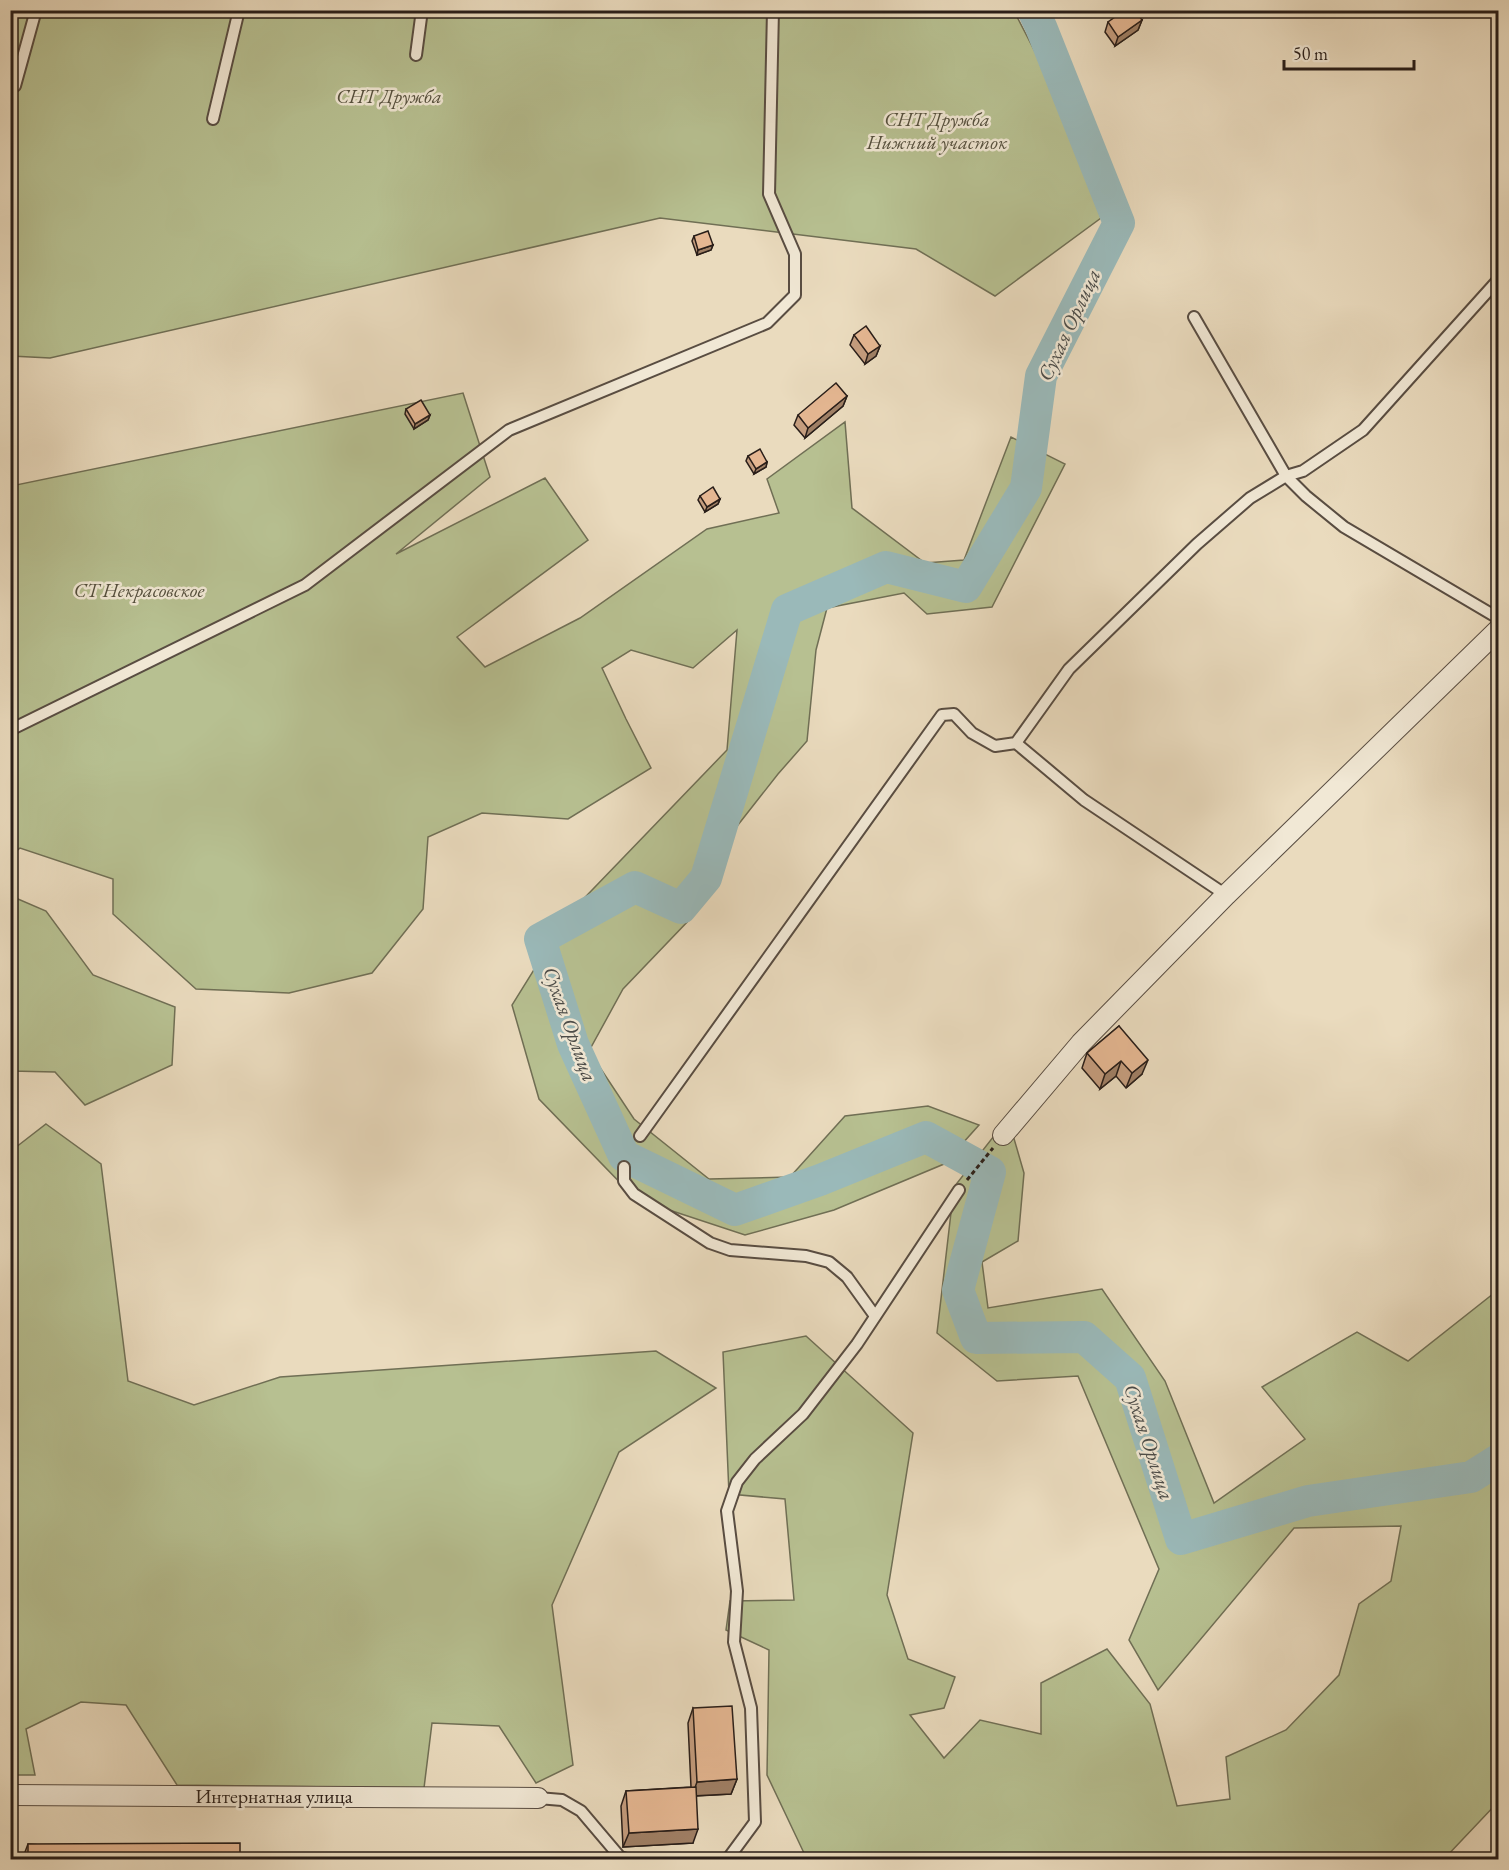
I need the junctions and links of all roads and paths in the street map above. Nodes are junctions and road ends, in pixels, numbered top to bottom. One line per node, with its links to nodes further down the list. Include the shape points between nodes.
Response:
1 (36, 10): 6 (lane)
2 (239, 10): 7 (lane)
3 (422, 10): 5 (lane)
4 (773, 10): 13 (lane, via 769,194 795,254 795,295 767,322 508,430 305,585)
5 (416, 55)
6 (15, 86)
7 (213, 119)
8 (1498, 280): 10 (lane, via 1363,430 1303,471)
9 (1194, 317): 10 (lane)
10 (1286, 476): 11 (lane, via 1344,527); 14 (lane, via 1250,498 1197,544 1069,669)
11 (1498, 618)
12 (1498, 630): 15 (street)
13 (10, 730)
14 (1016, 743): 15 (lane, via 1084,800); 17 (lane, via 995,746 972,733 954,714 942,714)
15 (1226, 895): 16 (street, via 1080,1043)
16 (1003, 1135): 19 (path)
17 (640, 1136)
18 (624, 1167): 20 (lane, via 624,1181 634,1194 710,1243 730,1250 806,1256 829,1262 847,1277)
19 (959, 1190): 20 (lane)
20 (875, 1316): 24 (lane, via 803,1414 755,1459 737,1482 727,1512 736,1591 734,1642 751,1708 755,1822)
21 (10, 1795): 22 (street, Интернатная улица)
22 (538, 1798): 23 (lane, via 561,1800 581,1811 620,1857)
23 (629, 1860)
24 (728, 1860)

